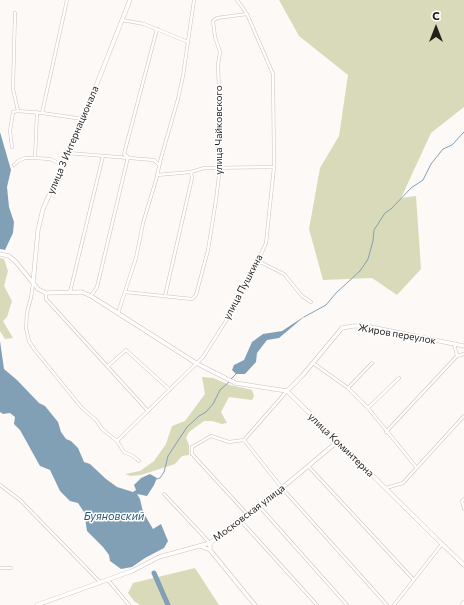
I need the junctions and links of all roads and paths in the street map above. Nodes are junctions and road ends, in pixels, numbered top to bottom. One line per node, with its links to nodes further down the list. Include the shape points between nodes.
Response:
1 (67, 0): 12 (street)
2 (130, 0): 7 (street, улица 3 Интернационала)
3 (194, 0): 9 (street)
4 (237, 0): 6 (street, улица Пушкина)
5 (15, 13): 10 (street, via 13,89)
6 (247, 14): 22 (street, улица Пушкина, via 273,74); 23 (street, улица Чайковского, via 217,18 213,21 220,52)
7 (122, 20): 8 (street); 13 (street, улица 3 Интернационала)
8 (157, 29): 9 (street); 17 (street, via 124,154)
9 (188, 42): 20 (street, via 178,99)
10 (18, 111): 11 (street); 14 (street, via 14,112 12,119)
11 (37, 112): 12 (street); 18 (street)
12 (42, 113): 13 (street)
13 (84, 119): 15 (street, улица 3 Интернационала)
14 (12, 147)
15 (68, 153): 16 (street); 19 (street, улица 3 Интернационала)
16 (103, 156): 17 (street); 29 (street)
17 (128, 157): 20 (street, via 154,160); 32 (street, via 97,287)
18 (35, 158): 19 (street, via 50,159); 21 (street, via 25,158)
19 (63, 165): 28 (street, улица 3 Интернационала, via 43,209)
20 (159, 165): 25 (street)
21 (14, 166)
22 (274, 167): 23 (street); 27 (street, улица Пушкина, via 266,243)
23 (220, 168): 24 (street, via 204,168); 33 (street, улица Чайковского, via 208,250 196,295 192,299)
24 (191, 172): 25 (street); 33 (street, via 192,178)
25 (158, 175): 30 (street)
26 (0, 254): 28 (street, via 9,256 16,262)
27 (258, 261): 34 (street, via 284,274 302,296); 40 (street, улица Пушкина, via 229,316 203,357)
28 (32, 283): 31 (street); 53 (street, via 26,328 29,341 82,408)
29 (70, 292): 31 (street); 32 (street, via 82,292)
30 (125, 292): 33 (street, улица Чайковского); 35 (street)
31 (46, 293): 43 (street, via 46,299)
32 (91, 296): 35 (street)
33 (165, 296)
34 (311, 302)
35 (118, 313): 40 (street)
36 (454, 344): 37 (street, Жиров переулок); 39 (street); 41 (street, Жиров переулок, via 366,326 353,326 342,328)
37 (464, 346)
38 (464, 354): 39 (street)
39 (457, 356): 51 (street)
40 (196, 363): 46 (street, улица Пушкина); 47 (street, via 235,383)
41 (313, 363): 45 (street); 47 (street, Жиров переулок)
42 (372, 363): 45 (street)
43 (108, 366): 46 (street, via 126,350); 49 (street)
44 (399, 378): 48 (street)
45 (348, 388): 48 (street)
46 (170, 390): 49 (street, улица Пушкина)
47 (287, 392): 52 (street); 54 (street, улица Коминтерна)
48 (368, 408): 51 (street)
49 (148, 411): 53 (street, улица Пушкина)
50 (464, 416): 57 (street)
51 (386, 432): 57 (street)
52 (244, 440): 59 (street); 65 (street, via 229,442 210,436 192,447 192,454)
53 (117, 441): 55 (street, via 124,452)
54 (337, 442): 56 (street, Московская улица); 60 (street, улица Коминтерна)
55 (139, 461)
56 (309, 467): 59 (street, Московская улица); 75 (street)
57 (417, 468): 60 (street, via 403,483)
58 (0, 485): 76 (street, via 20,500)
59 (282, 488): 63 (street, Московская улица); 83 (street)
60 (385, 488): 68 (street, улица Коминтерна)
61 (164, 494): 67 (street)
62 (464, 499): 64 (street)
63 (258, 506): 65 (street, Московская улица); 82 (street)
64 (464, 509)
65 (247, 514): 66 (street, Московская улица)
66 (240, 520): 67 (street, Московская улица); 81 (street)
67 (210, 543): 69 (street, Московская улица); 70 (street)
68 (442, 544): 71 (street, улица Коминтерна); 75 (street)
69 (200, 546): 70 (street); 74 (street, Московская улица, via 158,557)
70 (210, 550): 80 (street)
71 (464, 564)
72 (0, 568): 73 (street)
73 (10, 568)
74 (108, 580): 76 (street, Московская улица); 79 (street)
75 (414, 580): 84 (street)
76 (100, 583): 78 (street, Московская улица)
77 (464, 602): 85 (street)
78 (37, 605)
79 (130, 605)
80 (256, 605)
81 (317, 605)
82 (346, 605)
83 (387, 605)
84 (394, 605)
85 (462, 605)

